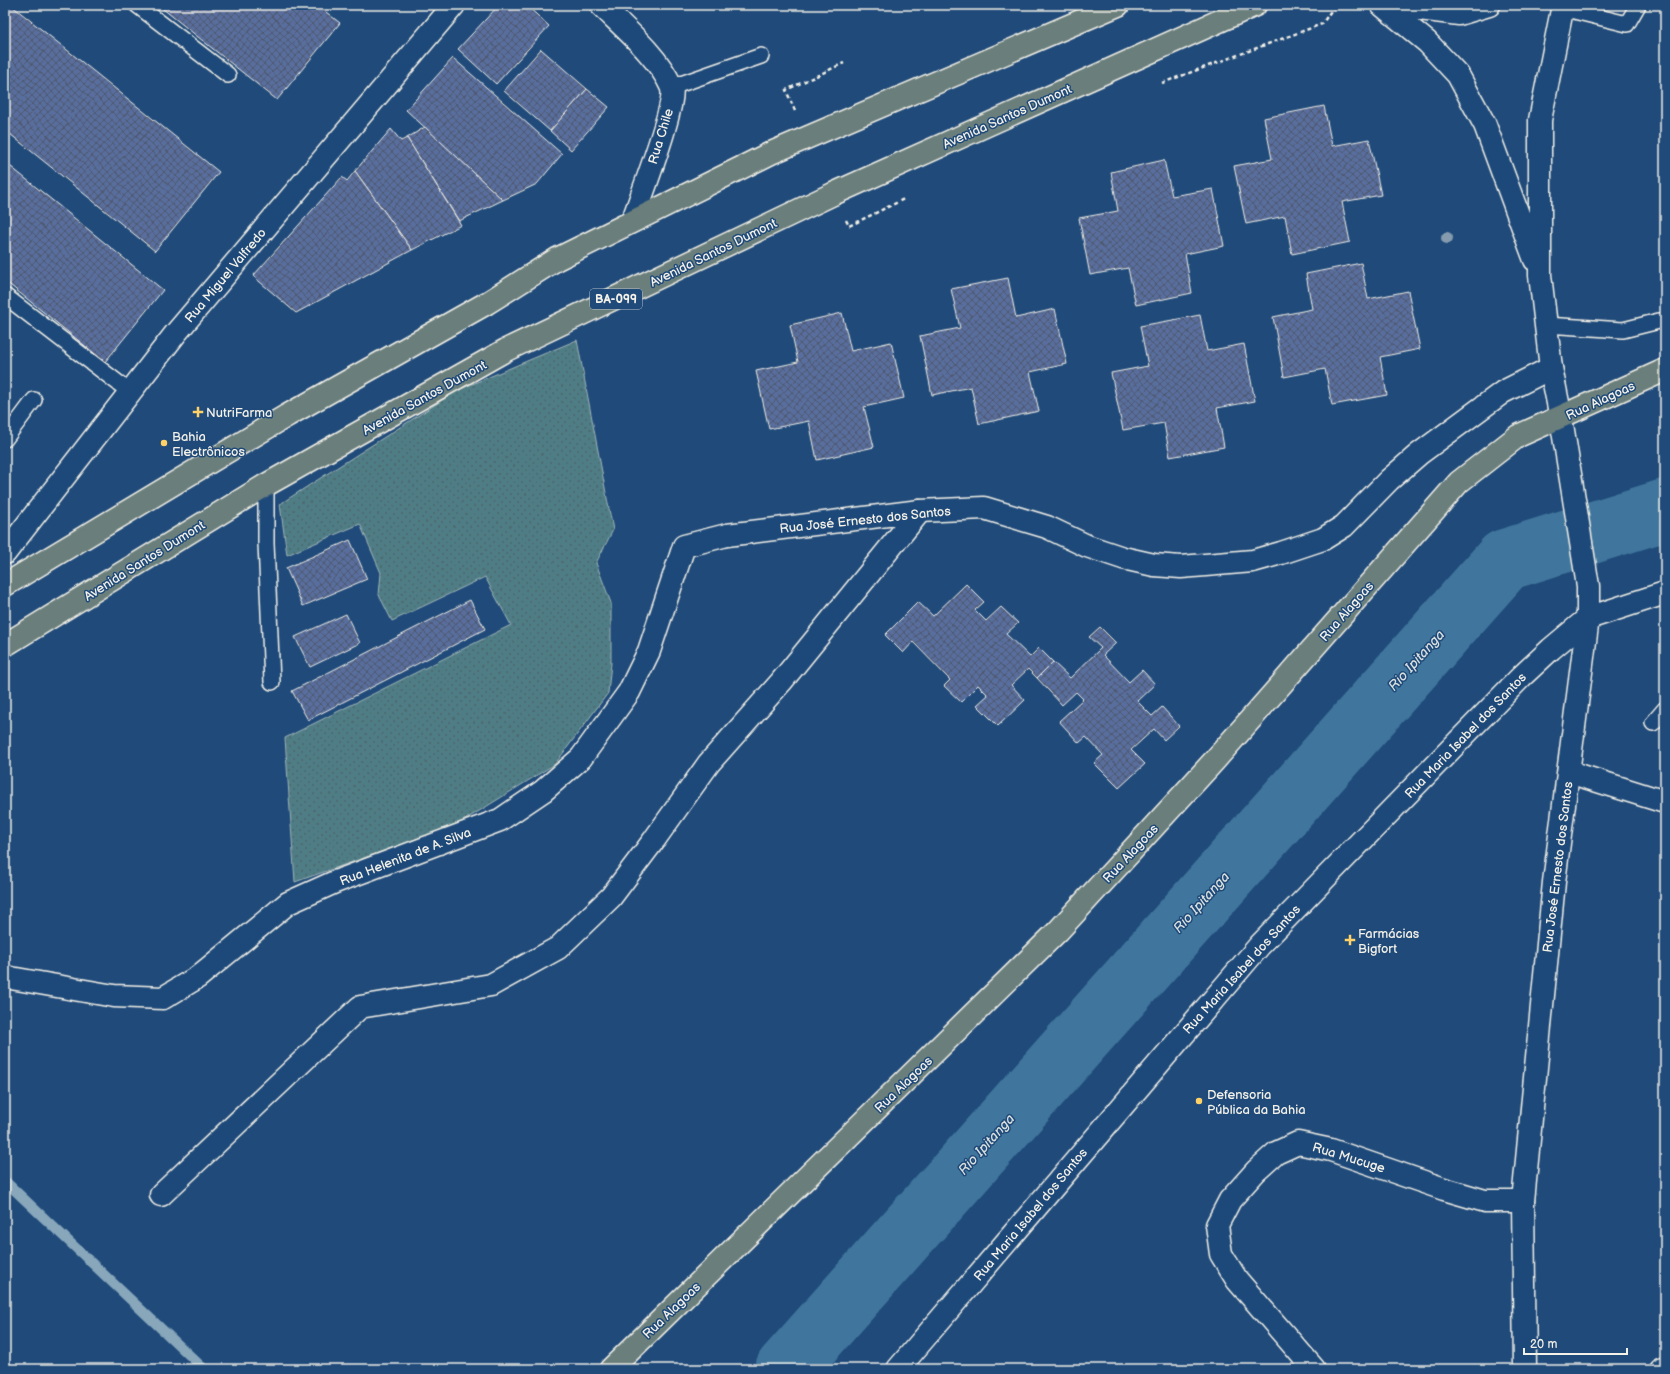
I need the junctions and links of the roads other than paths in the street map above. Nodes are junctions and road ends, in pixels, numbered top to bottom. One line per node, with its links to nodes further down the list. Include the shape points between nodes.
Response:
1 (136, 5): 12 (lane)
2 (454, 5): 21 (street, Rua Miguel Valfredo, via 176,333)
3 (601, 5): 13 (street, via 652,56)
4 (1118, 5): 14 (main road, via 771,153)
5 (1255, 5): 25 (main road, Avenida Santos Dumont / BA-099, via 833,194 506,350)
6 (1382, 5): 15 (street, Rua José Ernesto dos Santos, via 1428,42 1458,75 1485,125)
7 (1387, 5): 8 (street, via 1459,14)
8 (1489, 5)
9 (1638, 5): 10 (lane, via 1626,24)
10 (1562, 7): 15 (street, Rua José Ernesto dos Santos, via 1540,120)
11 (761, 56): 13 (lane)
12 (228, 75)
13 (672, 87): 14 (street, Rua Chile, via 669,114)
14 (633, 220): 29 (main road, via 557,259 487,302 288,415)
15 (1540, 275): 18 (street, Rua José Ernesto dos Santos)
16 (5, 296): 21 (lane)
17 (1658, 321): 18 (lane, via 1623,330)
18 (1546, 325): 19 (street, Rua José Ernesto dos Santos)
19 (1551, 368): 23 (street, Rua José Ernesto dos Santos); 26 (street, Rua José Ernesto dos Santos, via 1503,392 1419,454 1389,480 1344,526 1323,539 1253,561 1181,567 1154,565 1087,546 1047,527 984,508)
20 (1665, 370): 23 (main road, Rua Alagoas)
21 (130, 392): 28 (street, Rua Miguel Valfredo)
22 (34, 400): 24 (lane)
23 (1561, 418): 31 (street, Rua José Ernesto dos Santos, via 1588,586); 42 (main road, Rua Alagoas, via 1518,436 1459,482 1214,761 1058,931)
24 (5, 439)
25 (266, 486): 32 (main road, Avenida Santos Dumont / BA-099); 33 (lane)
26 (920, 511): 27 (street, Rua José Ernesto dos Santos, via 727,535); 39 (street, via 781,682 708,763 611,897 558,948 491,984 360,1007)
27 (684, 546): 38 (street, Rua Helenita de A. Silva, via 649,652 629,692 581,758 543,791 500,820 335,882 288,903 198,977 163,998 114,996)
28 (5, 553)
29 (5, 585)
30 (1665, 593): 31 (street, Rua Maria Isabel dos Santos)
31 (1588, 618): 36 (street, Rua José Ernesto dos Santos); 43 (street, Rua Maria Isabel dos Santos, via 1522,676 1260,945)
32 (5, 645)
33 (272, 682)
34 (1665, 709): 35 (lane)
35 (1653, 723)
36 (1569, 772): 37 (street); 40 (street, Rua José Ernesto dos Santos, via 1554,882)
37 (1665, 802)
38 (5, 977)
39 (161, 1195)
40 (1523, 1201): 44 (street, Rua Mucuge, via 1484,1201 1331,1150 1298,1143 1276,1153 1230,1200 1217,1225 1221,1254 1237,1280); 45 (street, Rua José Ernesto dos Santos)
41 (1665, 1367): 46 (street)
42 (611, 1369)
43 (898, 1369)
44 (1314, 1369)
45 (1525, 1369)
46 (1660, 1369)

